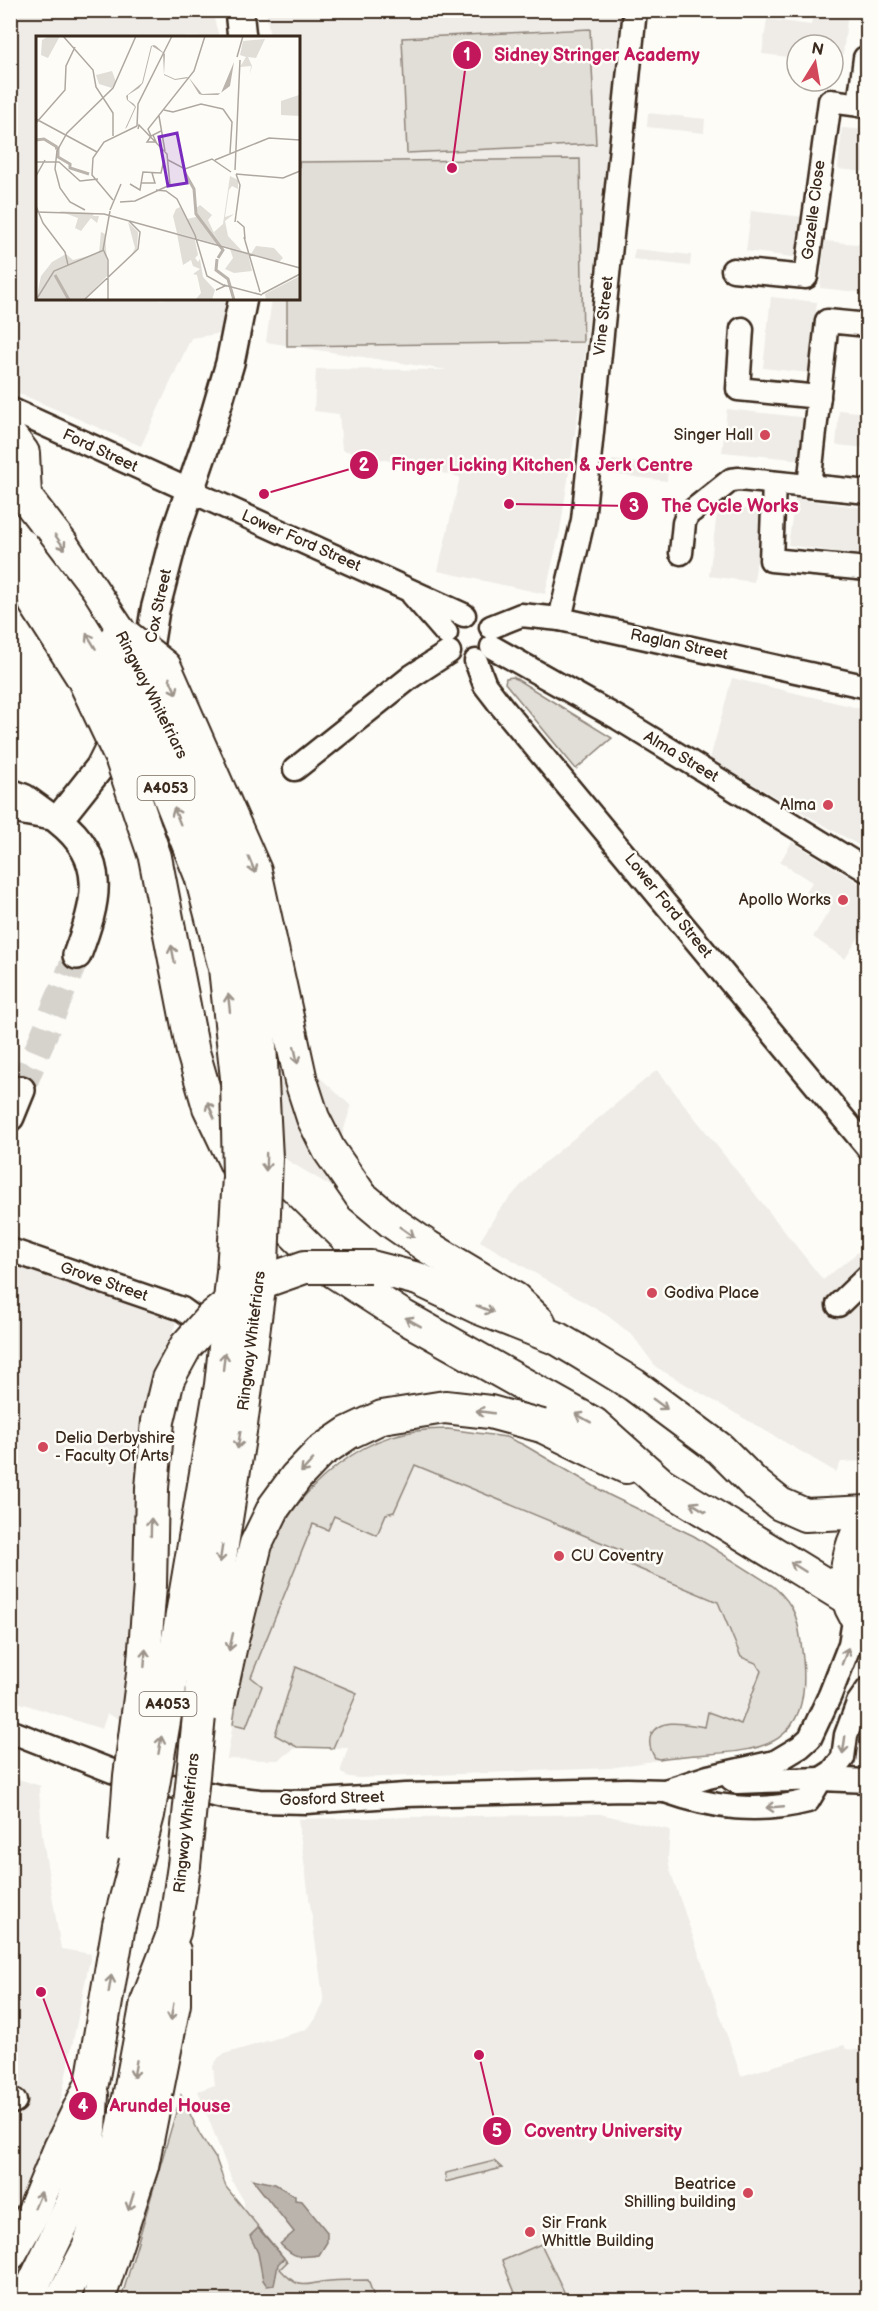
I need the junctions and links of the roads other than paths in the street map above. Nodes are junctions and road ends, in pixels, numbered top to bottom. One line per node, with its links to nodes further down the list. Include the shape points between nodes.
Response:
1 (239, 10): 3 (main road)
2 (634, 10): 23 (street, Vine Street, via 583,520)
3 (242, 36)
4 (865, 58): 5 (street, Gazelle Close)
5 (863, 105): 6 (street, Gazelle Close, via 830,101 806,277)
6 (733, 270)
7 (243, 300): 16 (main road, Cox Street, via 230,363)
8 (867, 325): 10 (street, via 827,321)
9 (742, 329): 10 (street, via 738,388)
10 (819, 397): 15 (street)
11 (10, 409): 16 (street, Ford Street)
12 (10, 436): 14 (highway, via 23,453)
13 (774, 483): 15 (street); 19 (street, via 739,478 722,486 687,515); 20 (street, via 771,560)
14 (18, 486): 24 (highway, Ringway Whitefriars / A4053, one-way to 24)
15 (810, 486): 17 (street)
16 (190, 492): 21 (street, Lower Ford Street); 31 (main road, Cox Street, via 155,610 144,677 100,767)
17 (867, 492)
18 (16, 537): 40 (highway, one-way to 18, bridge, via 594,1424 404,1317 330,1269 247,1187 209,1107 188,1038 155,857 122,760 83,678 35,603); 51 (highway, Ringway Whitefriars / A4053, one-way to 18, bridge, via 148,1815 221,1385 239,1177 237,1078 225,968 201,876 160,773 111,673 70,608)
19 (681, 553)
20 (867, 569)
21 (410, 592): 22 (street, Lower Ford Street); 25 (street, Lower Ford Street)
22 (464, 615): 25 (street, via 451,622); 26 (street, via 485,620)
23 (560, 619): 26 (street, Raglan Street, via 521,615); 27 (street, Raglan Street)
24 (119, 631): 39 (highway, one-way to 39, bridge, via 165,667 255,871 301,1081 329,1150 361,1196 392,1222 514,1299); 50 (highway, Ringway Whitefriars / A4053, one-way to 50, bridge, via 195,782 237,908 258,1024 266,1158 262,1265 242,1425 206,1646)
25 (448, 643): 26 (street, via 457,659 467,662); 28 (street)
26 (486, 645): 32 (street, Alma Street, via 618,718); 34 (street, Lower Ford Street, via 485,685)
27 (867, 687)
28 (295, 770)
29 (10, 790): 31 (street)
30 (10, 811): 31 (street)
31 (58, 820): 33 (main road, via 84,845 93,870 94,898)
32 (867, 871)
33 (77, 955)
34 (867, 1148)
35 (10, 1250): 38 (street, Grove Street, via 182,1309)
36 (867, 1276): 37 (street)
37 (838, 1305)
38 (196, 1319)
39 (558, 1339): 41 (highway, one-way to 41, via 634,1385 720,1449 780,1504 805,1515); 51 (highway, one-way to 39, bridge, via 130,1776 143,1674 159,1421 168,1379 186,1346 211,1318 251,1286 305,1267 371,1267 418,1279)
40 (660, 1483): 42 (highway, one-way to 40); 50 (highway, one-way to 50, bridge, via 542,1426 490,1412 445,1407 382,1416 320,1452 274,1507 256,1544)
41 (867, 1514): 42 (highway, via 849,1552)
42 (856, 1614): 45 (street, Gosford Street, one-way to 42, via 844,1661)
43 (867, 1689): 47 (street, Gosford Street, one-way to 47, via 846,1735 843,1758)
44 (10, 1731): 49 (street, Gosford Street, via 112,1771 218,1796 259,1801)
45 (805, 1743): 46 (street, Gosford Street, via 775,1762); 47 (street, via 809,1766)
46 (723, 1774): 47 (street, via 737,1782); 49 (street, Gosford Street)
47 (821, 1779): 48 (street); 49 (street, Gosford Street, one-way to 49, via 808,1801 775,1808 695,1802)
48 (867, 1781)
49 (665, 1791)
50 (184, 1866): 52 (highway, Ringway Whitefriars / A4053)
51 (119, 1925): 53 (highway, Ringway Whitefriars / A4053, one-way to 51)
52 (174, 1932): 56 (highway, Ringway Whitefriars / A4053, one-way to 56, via 147,2002 118,2156 88,2249); 57 (highway, one-way to 57, via 174,2004 157,2097 142,2166)
53 (93, 2082): 54 (highway, Ringway Whitefriars / A4053, one-way to 53); 55 (highway, via 89,2146 72,2205)
54 (11, 2253)
55 (26, 2301)
56 (61, 2301)
57 (100, 2301)

